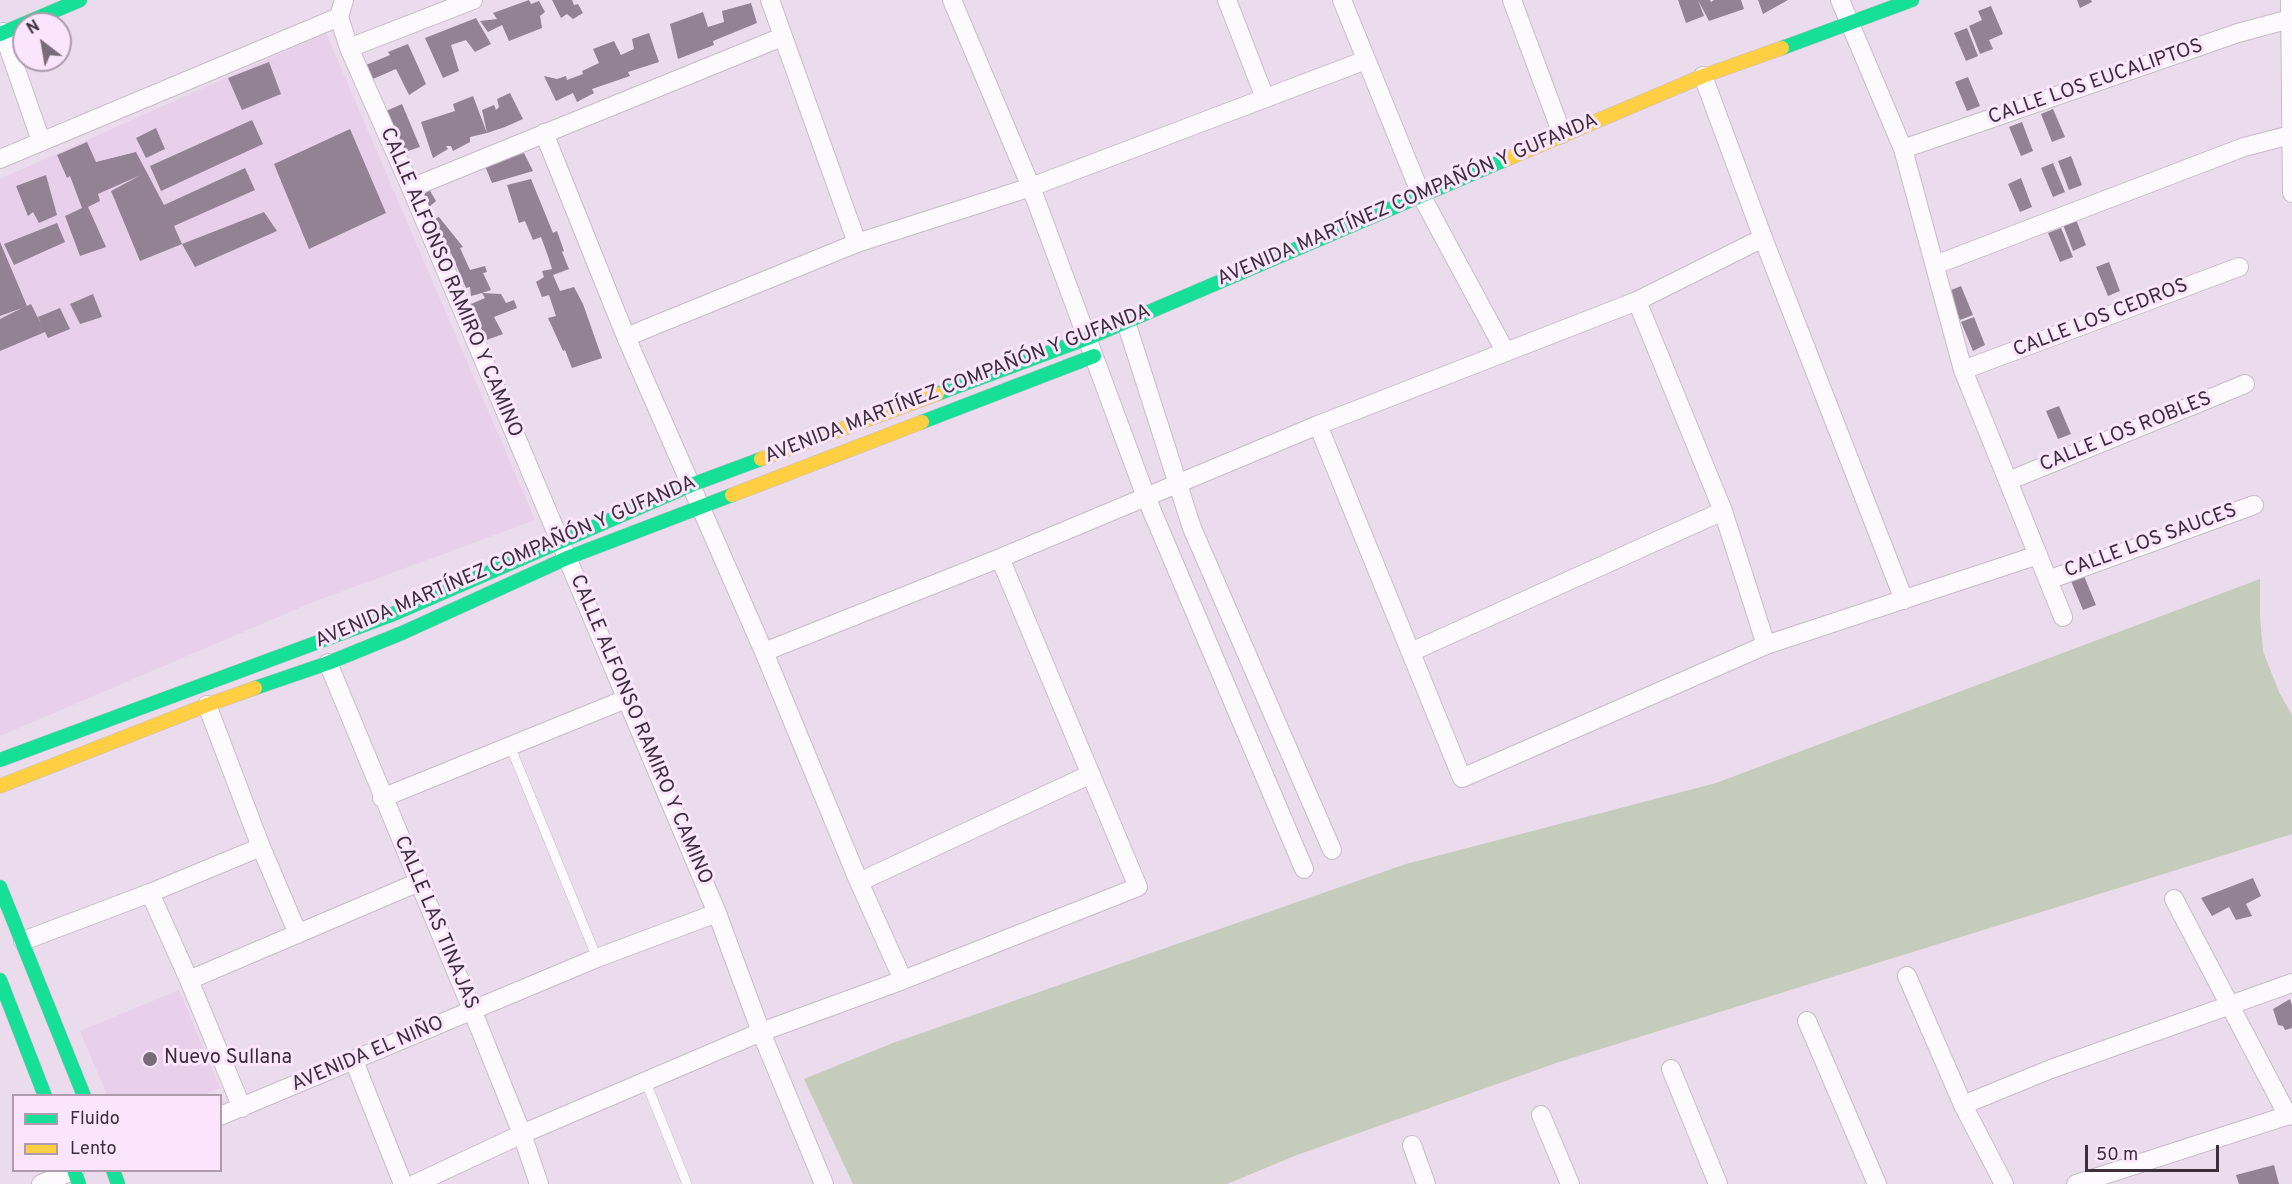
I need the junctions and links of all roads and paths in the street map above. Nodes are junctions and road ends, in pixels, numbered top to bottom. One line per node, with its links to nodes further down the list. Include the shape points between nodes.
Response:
1 (80, 0): 14 (street)
2 (473, 0): 16 (street)
3 (770, 0): 15 (street)
4 (952, 0): 26 (street)
5 (1227, 0): 19 (street)
6 (1342, 0): 17 (street)
7 (1512, 0): 21 (street)
8 (1840, 0): 13 (street)
9 (1912, 0): 13 (street, AVENIDA MARTÍNEZ COMPAÑÓN Y GUFANDA)
10 (2290, 0): 12 (street)
11 (342, 8): 16 (street, CALLE ALFONSO RAMIRO Y CAMINO); 23 (street)
12 (2290, 20): 22 (street); 24 (street, CALLE LOS EUCALIPTOS, via 2238,33)
13 (1849, 25): 18 (street, AVENIDA MARTÍNEZ COMPAÑÓN Y GUFANDA); 24 (street)
14 (2, 33): 23 (street)
15 (782, 37): 20 (street); 31 (street)
16 (349, 48): 27 (street, CALLE ALFONSO RAMIRO Y CAMINO)
17 (1366, 60): 19 (street); 29 (street)
18 (1703, 76): 21 (street, AVENIDA MARTÍNEZ COMPAÑÓN Y GUFANDA); 30 (street)
19 (1265, 98): 26 (street)
20 (544, 133): 27 (street); 36 (street)
21 (1562, 134): 29 (street, AVENIDA MARTÍNEZ COMPAÑÓN Y GUFANDA)
22 (2291, 135): 28 (street); 32 (street, via 2244,147)
23 (41, 141): 25 (street)
24 (1903, 149): 32 (street)
25 (0, 159)
26 (1031, 187): 31 (street); 37 (street)
27 (411, 188): 49 (street, CALLE ALFONSO RAMIRO Y CAMINO)
28 (2292, 193)
29 (1422, 197): 35 (street, AVENIDA MARTÍNEZ COMPAÑÓN Y GUFANDA); 38 (street)
30 (1763, 238): 34 (street); 53 (street)
31 (857, 243): 36 (street)
32 (1935, 265): 39 (street)
33 (2239, 267): 39 (street, CALLE LOS CEDROS)
34 (1638, 301): 38 (street); 48 (street)
35 (1126, 322): 37 (street, AVENIDA MARTÍNEZ COMPAÑÓN Y GUFANDA); 43 (street)
36 (626, 338): 44 (street)
37 (1091, 347): 44 (street, AVENIDA MARTÍNEZ COMPAÑÓN Y GUFANDA); 45 (street); 47 (street, AVENIDA MARTÍNEZ COMPAÑÓN Y GUFANDA)
38 (1505, 351): 41 (street)
39 (1963, 370): 42 (street)
40 (2245, 384): 42 (street, CALLE LOS ROBLES)
41 (1318, 425): 43 (street); 57 (street)
42 (2008, 481): 50 (street)
43 (1177, 484): 45 (street); 67 (street, via 1192,528)
44 (691, 485): 47 (street); 49 (street, AVENIDA MARTÍNEZ COMPAÑÓN Y GUFANDA)
45 (1146, 497): 51 (street); 68 (street)
46 (2254, 505): 52 (street, CALLE LOS SAUCES)
47 (700, 506): 49 (street, AVENIDA MARTÍNEZ COMPAÑÓN Y GUFANDA); 56 (street)
48 (1723, 511): 55 (street); 57 (street)
49 (564, 549): 58 (street, AVENIDA MARTÍNEZ COMPAÑÓN Y GUFANDA, via 402,633); 59 (street, CALLE ALFONSO RAMIRO Y CAMINO); 62 (street, AVENIDA MARTÍNEZ COMPAÑÓN Y GUFANDA)
50 (2038, 555): 52 (street); 53 (street)
51 (1000, 558): 56 (street); 63 (street)
52 (2048, 580): 54 (street)
53 (1904, 600): 55 (street)
54 (2063, 617)
55 (1766, 645): 57 (street, via 1462,778)
56 (764, 652): 70 (street)
57 (1411, 652)
58 (328, 663): 60 (street, AVENIDA MARTÍNEZ COMPAÑÓN Y GUFANDA); 65 (street, CALLE LAS TINAJAS)
59 (627, 699): 61 (street); 74 (street, CALLE ALFONSO RAMIRO Y CAMINO)
60 (207, 705): 64 (street, AVENIDA MARTÍNEZ COMPAÑÓN Y GUFANDA); 66 (street)
61 (510, 746): 65 (street); 77 (lane)
62 (0, 760)
63 (1091, 774): 70 (street); 81 (street, via 1138,887)
64 (0, 786)
65 (382, 798): 69 (street, CALLE LAS TINAJAS)
66 (261, 847): 72 (street); 75 (street)
67 (1332, 850)
68 (1304, 869)
69 (419, 882): 75 (street); 84 (street, CALLE LAS TINAJAS)
70 (859, 882): 81 (street)
71 (0, 887): 76 (street)
72 (150, 893): 76 (street); 80 (street)
73 (2174, 898): 83 (street)
74 (717, 913): 77 (street, AVENIDA EL NIÑO); 86 (street, CALLE ALFONSO RAMIRO Y CAMINO)
75 (298, 933): 80 (street)
76 (22, 941): 91 (street)
77 (597, 958): 84 (street, AVENIDA EL NIÑO)
78 (1907, 976): 92 (street)
79 (0, 980): 90 (street)
80 (189, 980): 93 (street)
81 (903, 980): 86 (street)
82 (2292, 982): 83 (street)
83 (2229, 1004): 92 (street); 96 (street)
84 (473, 1012): 87 (street, AVENIDA EL NIÑO); 97 (street, CALLE LAS TINAJAS)
85 (1807, 1021): 109 (street)
86 (761, 1032): 89 (street); 105 (street, CALLE ALFONSO RAMIRO Y CAMINO)
87 (354, 1061): 93 (street, AVENIDA EL NIÑO); 101 (street)
88 (1671, 1069): 108 (street)
89 (645, 1080): 97 (street); 104 (lane)
90 (45, 1094)
91 (84, 1094)
92 (1964, 1105): 110 (street)
93 (242, 1108): 94 (street, AVENIDA EL NIÑO)
94 (222, 1115)
95 (1541, 1115): 107 (street)
96 (2290, 1115): 111 (street)
97 (522, 1134): 102 (street); 103 (street, CALLE LAS TINAJAS)
98 (1412, 1145): 106 (street)
99 (71, 1172): 100 (street)
100 (41, 1184)
101 (403, 1184)
102 (415, 1184)
103 (539, 1184)
104 (687, 1184)
105 (824, 1184)
106 (1426, 1184)
107 (1570, 1184)
108 (1718, 1184)
109 (1878, 1184)
110 (2004, 1184)
111 (2076, 1184)

